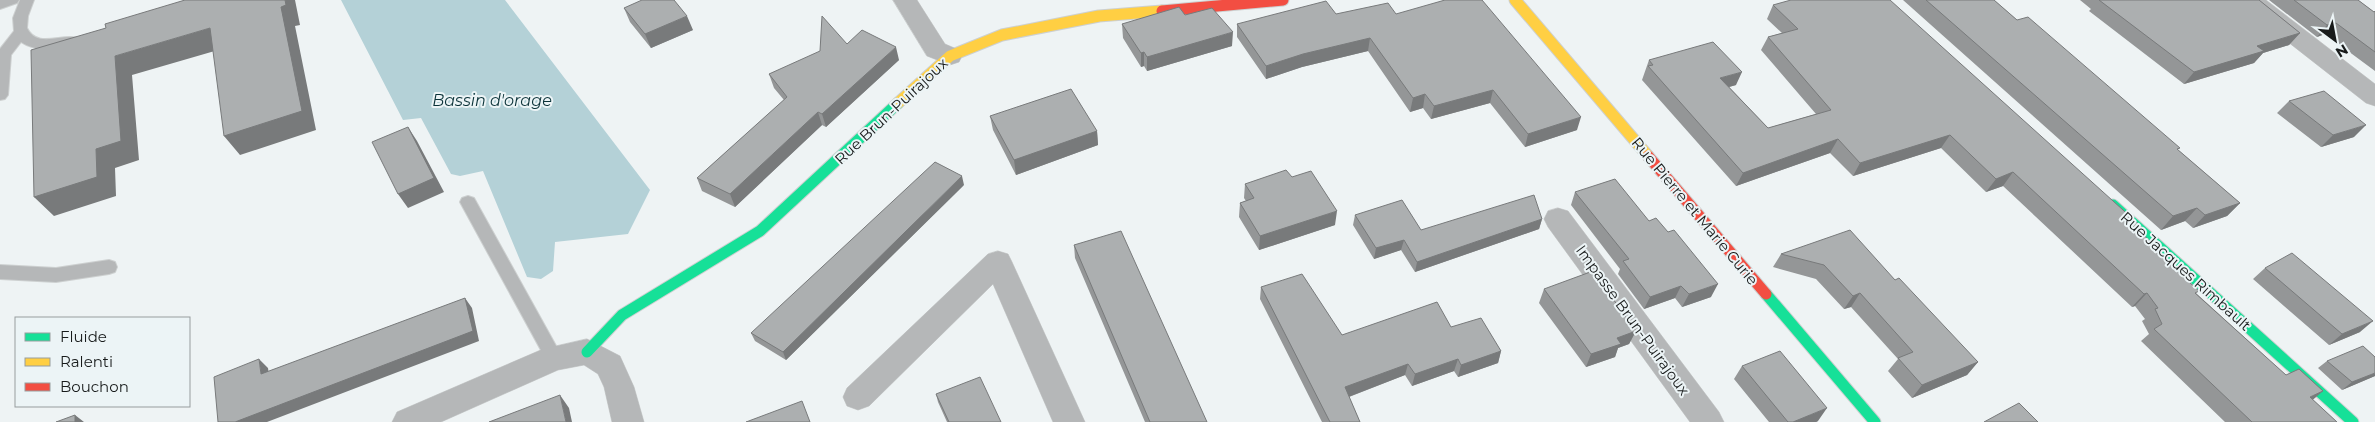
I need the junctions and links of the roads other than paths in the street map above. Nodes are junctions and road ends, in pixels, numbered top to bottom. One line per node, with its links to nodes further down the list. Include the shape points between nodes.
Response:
1 (12, 0): 7 (lane)
2 (27, 0): 8 (lane, via 20,18)
3 (905, 0): 10 (street, via 936,50)
4 (1283, 0): 10 (street, Rue Brun-Puirajoux, via 1099,16 1002,35)
5 (1516, 0): 25 (street, Rue Pierre et Marie Curie)
6 (2250, 0): 12 (street)
7 (0, 4)
8 (21, 32): 9 (lane, via 28,41 40,44); 11 (lane, via 4,54)
9 (90, 37)
10 (950, 56): 18 (street, Rue Brun-Puirajoux, via 760,231 622,315)
11 (0, 95)
12 (2375, 97)
13 (2100, 194): 26 (street, Rue Jacques Rimbault)
14 (468, 202): 19 (lane)
15 (1558, 219): 24 (street, Impasse Brun-Puirajoux)
16 (109, 267): 17 (lane, via 56,275)
17 (0, 272)
18 (587, 352): 19 (street); 22 (street, via 609,365 619,387)
19 (554, 358): 21 (street)
20 (858, 397): 23 (street, via 998,262)
21 (408, 422)
22 (628, 422)
23 (1069, 422)
24 (1708, 422)
25 (1875, 422)
26 (2353, 422)

